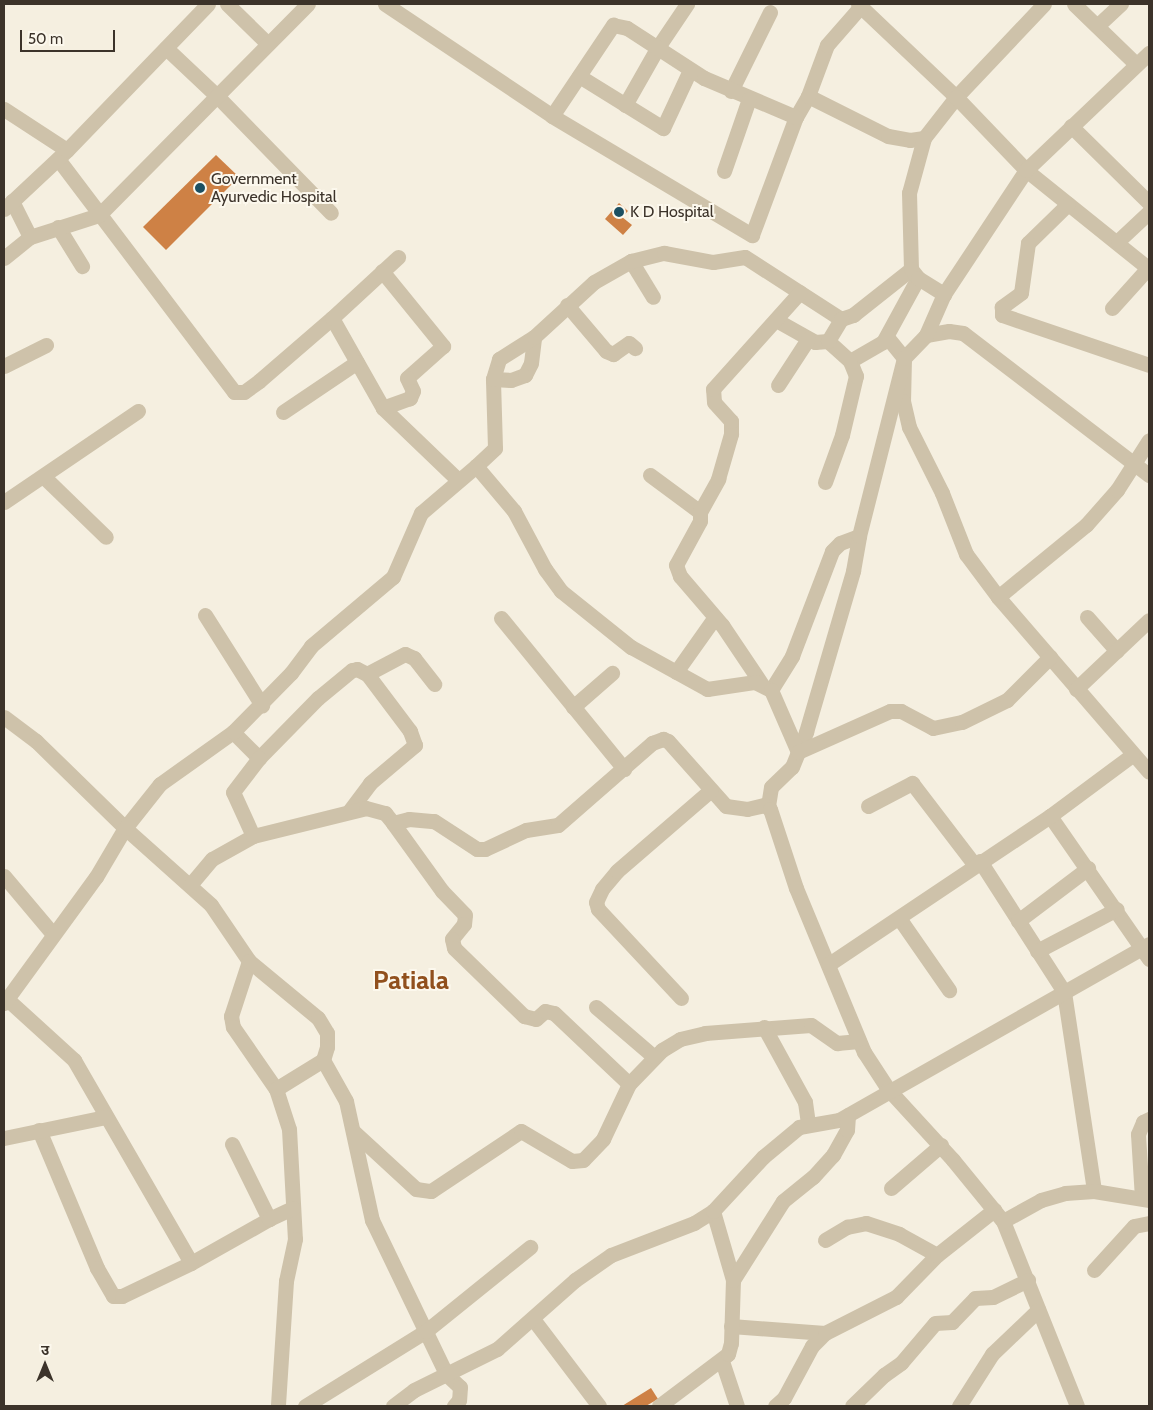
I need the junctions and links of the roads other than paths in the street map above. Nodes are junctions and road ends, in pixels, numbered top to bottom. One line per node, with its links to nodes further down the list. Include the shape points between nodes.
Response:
1 (208, 4): 14 (street)
2 (227, 4): 12 (street)
3 (308, 4): 12 (street)
4 (384, 4): 26 (street)
5 (688, 4): 13 (street)
6 (1044, 4): 22 (street)
7 (1074, 4): 11 (street)
8 (1121, 4): 11 (street)
9 (860, 5): 21 (street, via 827,45); 22 (street)
10 (770, 12): 19 (street)
11 (1097, 26): 16 (street)
12 (268, 44): 20 (street)
13 (658, 47): 17 (street); 18 (street, via 627,28 613,25); 24 (street)
14 (166, 48): 20 (street); 30 (street)
15 (1149, 53): 16 (street)
16 (1136, 64): 28 (street)
17 (690, 70): 19 (street); 24 (street, via 663,128)
18 (579, 76): 24 (street); 26 (street)
19 (731, 91): 23 (street)
20 (217, 96): 37 (street); 38 (street)
21 (808, 96): 27 (street); 29 (street, via 888,136 910,140)
22 (956, 97): 29 (street); 31 (street)
23 (749, 99): 27 (street); 32 (street)
24 (625, 105)
25 (4, 109): 30 (street)
26 (552, 116): 40 (street)
27 (796, 116): 40 (street)
28 (1071, 126): 31 (street); 34 (street)
29 (924, 138): 50 (street, via 909,193)
30 (63, 154): 35 (street); 38 (street)
31 (1026, 170): 33 (street); 52 (street)
32 (724, 171)
33 (1068, 204): 42 (street); 69 (street, via 1028,244 1021,293 1002,307 1002,315)
34 (1149, 204)
35 (8, 205): 41 (street)
36 (1149, 212): 42 (street)
37 (331, 213)
38 (99, 215): 39 (street); 56 (street, via 234,392 244,392 259,381)
39 (58, 227): 41 (street); 47 (street)
40 (752, 235): 44 (street)
41 (30, 237): 45 (street)
42 (1118, 241): 48 (street)
43 (398, 257): 49 (street)
44 (745, 257): 46 (street, via 722,263 664,253); 51 (street)
45 (4, 258)
46 (631, 260): 53 (street); 54 (street, via 605,274)
47 (82, 266)
48 (1148, 268): 55 (street)
49 (382, 271): 56 (street); 73 (street, via 443,346 407,378 413,391 410,398)
50 (914, 274): 52 (street); 57 (street, via 853,315); 61 (street)
51 (800, 292): 57 (street); 58 (street)
52 (944, 294): 59 (street)
53 (653, 297)
54 (567, 305): 60 (street); 65 (street, via 606,351 613,354 629,343)
55 (1112, 308)
56 (332, 318): 68 (street)
57 (841, 319): 63 (street)
58 (776, 320): 62 (street); 85 (street, via 713,389 714,402 731,421 731,434 718,479)
59 (926, 335): 66 (street); 77 (street, via 949,331 962,333)
60 (534, 337): 71 (street, via 500,359); 71 (street, via 531,363 525,376 511,380)
61 (887, 337): 66 (street); 67 (street)
62 (808, 339): 63 (street); 72 (street)
63 (828, 341): 67 (street)
64 (46, 345): 70 (street)
65 (635, 348)
66 (904, 358): 86 (street); 88 (street, via 903,401 914,440 942,493 966,554)
67 (850, 361): 83 (street, via 856,376 842,435)
68 (356, 362): 73 (street); 75 (street)
69 (1149, 365)
70 (4, 366)
71 (493, 379): 78 (street, via 496,439 490,454)
72 (778, 384)
73 (383, 408): 82 (street)
74 (138, 410): 81 (street)
75 (283, 412)
76 (1149, 440): 77 (street)
77 (1135, 465): 80 (street); 88 (street, via 1086,525)
78 (476, 466): 82 (street); 96 (street, via 514,511 545,569 562,591 631,647)
79 (650, 475): 85 (street)
80 (1149, 475)
81 (44, 477): 84 (street); 87 (street)
82 (458, 480): 102 (street, via 420,513 393,577 311,646 292,674)
83 (825, 482)
84 (4, 502)
85 (700, 512): 90 (street, via 700,521 676,565 680,576)
86 (859, 536): 100 (street, via 840,543 832,551 792,656); 106 (street, via 843,608)
87 (106, 538)
88 (998, 597): 95 (street)
89 (205, 615): 102 (street)
90 (715, 616): 96 (street); 100 (street)
91 (1087, 617): 94 (street)
92 (501, 618): 103 (street)
93 (1149, 620): 94 (street)
94 (1117, 651): 101 (street)
95 (1050, 657): 101 (street); 106 (street, via 1007,700 962,722 933,728 901,711 890,711)
96 (676, 672): 100 (street, via 713,691)
97 (367, 674): 99 (street, via 408,654); 108 (street, via 357,669 346,674); 114 (street, via 410,732 415,744 370,783)
98 (612, 674): 103 (street)
99 (434, 684)
100 (766, 687): 106 (street)
101 (1076, 689): 107 (street)
102 (262, 705): 105 (street)
103 (573, 707): 110 (street)
104 (4, 716): 117 (street, via 36,741)
105 (233, 732): 108 (street); 117 (street, via 160,784)
106 (798, 752): 112 (street, via 792,767 772,786)
107 (1132, 755): 109 (street); 115 (street)
108 (259, 758): 118 (street, via 233,792)
109 (1148, 767)
110 (624, 769): 111 (street, via 652,743 663,739 674,745); 116 (street, via 558,825 526,830 486,849 477,849 434,821 409,819)
111 (711, 790): 112 (street, via 720,802 735,809); 133 (street, via 617,871 596,902 598,909)
112 (768, 806): 130 (street, via 796,888)
113 (868, 806): 119 (street, via 912,782)
114 (350, 810): 116 (street, via 376,809 385,813); 118 (street)
115 (1050, 816): 119 (street); 120 (street)
116 (393, 823): 140 (street, via 442,891 465,915 464,924 452,939 454,948 524,1016 536,1018 544,1011 554,1013)
117 (125, 828): 122 (street); 126 (street, via 96,877)
118 (253, 836): 122 (street, via 212,860)
119 (977, 863): 124 (street); 125 (street)
120 (1088, 868): 123 (street); 125 (street)
121 (4, 876): 126 (street)
122 (190, 885): 129 (street, via 212,905)
123 (1117, 909): 127 (street); 128 (street)
124 (899, 918): 130 (street); 131 (street)
125 (1018, 921): 127 (street)
126 (52, 933): 134 (street)
127 (1036, 951): 132 (street)
128 (1147, 951): 132 (street)
129 (249, 961): 139 (street, via 318,1018 327,1034); 141 (street, via 231,1016 233,1027)
130 (829, 964): 137 (street)
131 (949, 990)
132 (1064, 992): 142 (street); 153 (street)
133 (681, 998)
134 (5, 1001): 144 (street, via 74,1060)
135 (596, 1007): 138 (street)
136 (764, 1027): 137 (street, via 811,1025 838,1043); 138 (street, via 689,1036); 146 (street, via 805,1102)
137 (859, 1041): 142 (street)
138 (653, 1056): 140 (street)
139 (323, 1060): 141 (street); 148 (street, via 351,1110)
140 (629, 1084): 148 (street, via 603,1139 583,1160 572,1162 521,1131 431,1191 416,1189)
141 (276, 1088): 155 (street, via 289,1129)
142 (888, 1089): 143 (street); 151 (street)
143 (848, 1115): 146 (street, via 828,1123); 165 (street, via 847,1130 833,1155 813,1177 783,1201)
144 (105, 1117): 147 (street); 163 (street)
145 (1149, 1119): 154 (street, via 1143,1122 1138,1134)
146 (808, 1124): 156 (street, via 791,1132 770,1151)
147 (39, 1130): 149 (street); 163 (street, via 97,1268 113,1296 122,1296)
148 (354, 1132): 170 (street, via 372,1220)
149 (4, 1138)
150 (232, 1144): 158 (street)
151 (941, 1145): 152 (street); 157 (street)
152 (892, 1188)
153 (1094, 1191): 154 (street); 157 (street, via 1053,1196)
154 (1146, 1199)
155 (293, 1208): 158 (street); 175 (street, via 296,1239 286,1282)
156 (713, 1211): 165 (street); 168 (street, via 694,1223 611,1255 575,1280)
157 (998, 1216): 162 (street); 166 (street)
158 (269, 1219): 163 (street)
159 (1149, 1223): 164 (street, via 1134,1226)
160 (825, 1240): 162 (street, via 847,1227 866,1224 899,1234)
161 (530, 1247): 170 (street)
162 (937, 1255): 171 (street, via 896,1297)
163 (191, 1263)
164 (1094, 1270)
165 (733, 1280): 169 (street)
166 (1028, 1280): 167 (street); 183 (street, via 993,1297 975,1298 952,1322 935,1323 901,1363)
167 (1038, 1310): 174 (street); 184 (street, via 989,1358)
168 (533, 1319): 173 (street, via 497,1349); 179 (street)
169 (731, 1326): 171 (street); 172 (street, via 730,1349)
170 (426, 1331): 173 (street); 176 (street)
171 (824, 1333): 182 (street, via 812,1346 784,1398)
172 (722, 1361): 180 (street); 181 (street)
173 (446, 1374): 177 (street, via 414,1390); 178 (street, via 460,1387 459,1400)
174 (1072, 1403)
175 (278, 1406)
176 (305, 1406)
177 (393, 1406)
178 (454, 1406)
179 (599, 1406)
180 (659, 1406)
181 (737, 1406)
182 (775, 1406)
183 (852, 1406)
184 (960, 1406)

